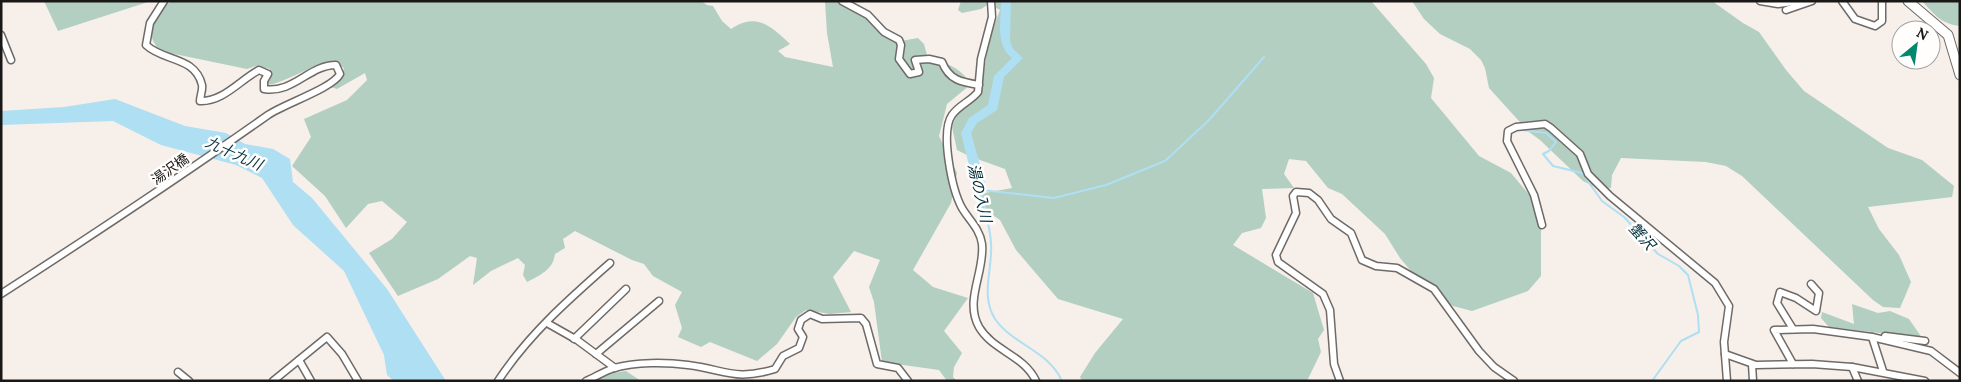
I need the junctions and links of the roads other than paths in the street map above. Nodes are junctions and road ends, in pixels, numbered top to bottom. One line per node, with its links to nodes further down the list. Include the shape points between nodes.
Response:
1 (171, 1): 10 (street)
2 (842, 1): 15 (street, via 863,12 884,32 899,40 899,59 910,74 920,72 915,60 929,58 942,62 951,78)
3 (991, 1): 15 (street, via 992,16 981,59)
4 (1760, 1): 5 (street, via 1778,4)
5 (1801, 1)
6 (1812, 1): 11 (street)
7 (1842, 1): 8 (street, via 1855,19 1875,26 1882,21)
8 (1882, 1)
9 (1908, 1): 14 (street, via 1948,35)
10 (164, 3): 20 (street, 湯沢橋, via 150,23 146,44 158,55 184,60 191,65 202,85 200,101 216,98 260,70 268,74 264,89 274,91 327,65 339,67 340,74 338,78 272,112 150,197)
11 (1786, 10)
12 (1, 36): 13 (street)
13 (11, 60)
14 (1960, 75)
15 (979, 85): 45 (street, via 976,95 957,110 949,122 958,199 978,229 982,245 972,310 985,335 1026,364)
16 (1542, 224): 29 (street, via 1534,195 1507,141 1508,131 1516,127 1545,124 1568,140 1580,154 1588,174 1610,196 1715,283 1728,301)
17 (610, 263): 22 (street, via 562,304)
18 (1811, 284): 23 (street, via 1819,293 1816,311 1780,292 1777,303)
19 (626, 289): 25 (street)
20 (1, 294)
21 (659, 301): 28 (street)
22 (548, 323): 25 (street); 42 (street, via 512,360)
23 (1793, 329): 24 (street); 32 (street, via 1774,330)
24 (1872, 336): 26 (street); 35 (street)
25 (574, 339): 28 (street)
26 (1882, 339): 27 (street, via 1882,336); 37 (street, via 1931,351)
27 (1925, 340)
28 (596, 354): 34 (street)
29 (1725, 354): 31 (street); 48 (street)
30 (299, 360): 39 (street); 40 (street); 41 (street, via 327,337)
31 (1752, 364): 32 (street); 49 (street)
32 (1793, 364): 33 (street)
33 (1852, 366): 35 (street); 50 (street)
34 (615, 368): 43 (street); 44 (street, via 656,363 688,365 739,376 755,375 775,369 783,356 795,353 802,346 803,337 798,329 801,320 810,314 822,320 861,318 866,324 877,364 898,368)
35 (1883, 371): 51 (street)
36 (178, 372): 38 (street)
37 (1960, 373)
38 (189, 381)
39 (273, 381)
40 (312, 381)
41 (358, 381)
42 (498, 381)
43 (586, 381)
44 (908, 381)
45 (1036, 381)
46 (1340, 381): 47 (street, via 1334,364 1330,310 1323,294 1278,262 1276,255 1296,213 1296,192 1309,193 1331,219 1351,233 1362,260 1376,266 1397,268 1434,288 1479,351)
47 (1514, 381)
48 (1727, 381)
49 (1753, 381)
50 (1858, 381)
51 (1926, 381)

